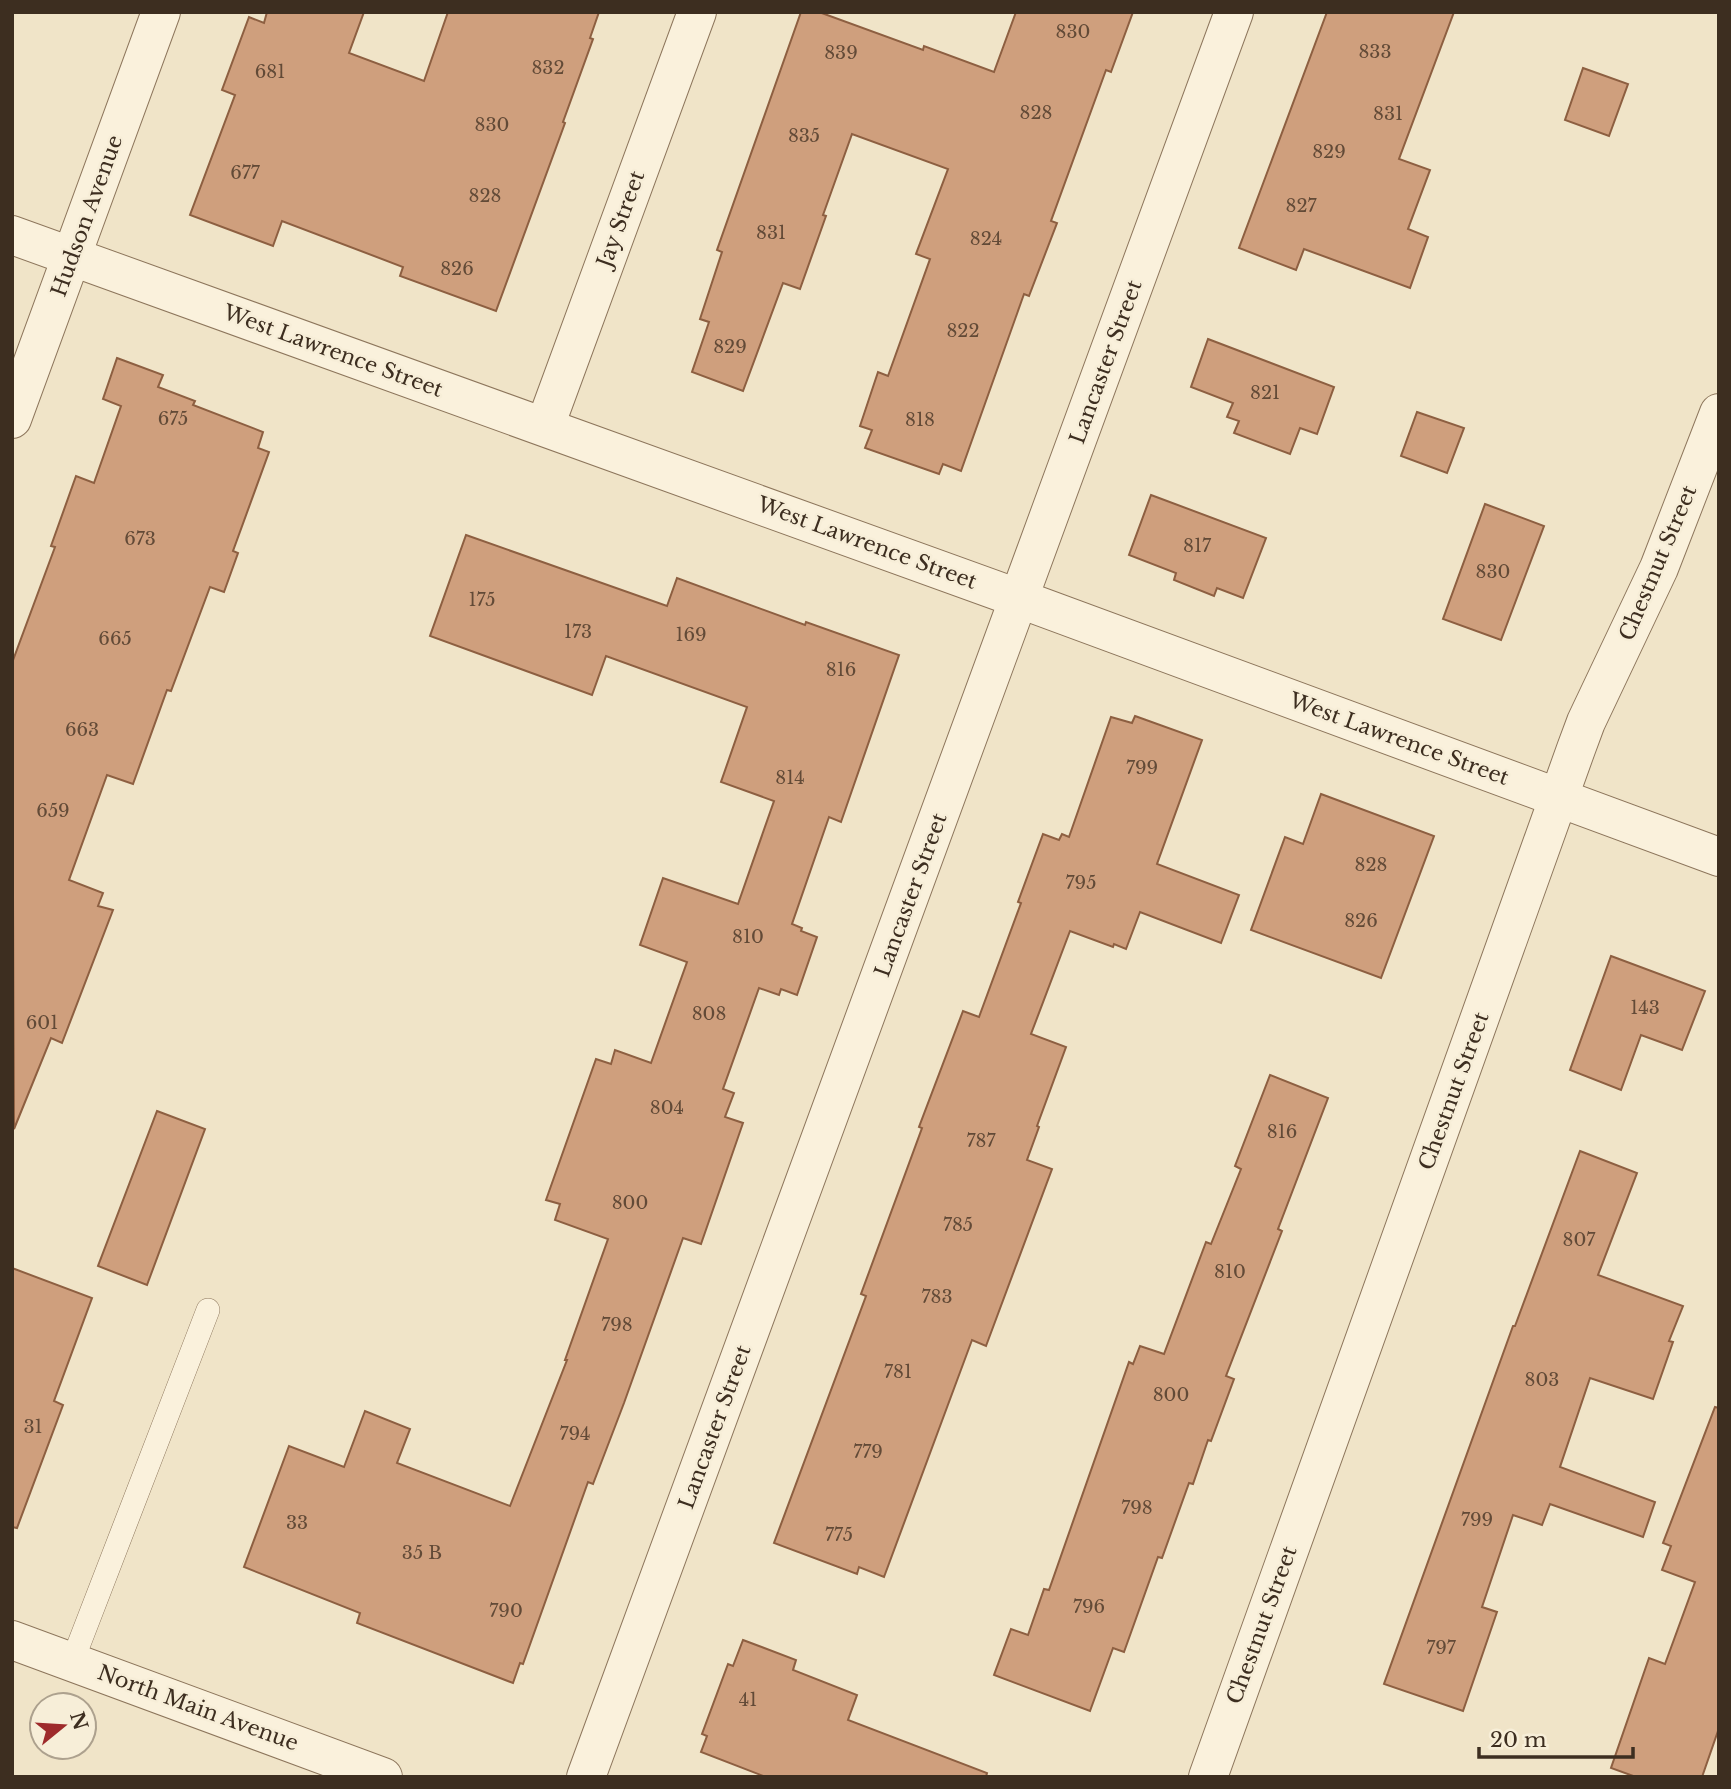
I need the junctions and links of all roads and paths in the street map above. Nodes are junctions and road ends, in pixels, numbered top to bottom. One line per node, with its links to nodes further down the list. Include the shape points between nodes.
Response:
1 (161, 12): 5 (street, Hudson Avenue)
2 (697, 12): 8 (street, Jay Street)
3 (1234, 12): 9 (street, Lancaster Street)
4 (12, 235): 5 (street, West Lawrence Street)
5 (72, 257): 7 (street, Hudson Avenue); 8 (street, West Lawrence Street)
6 (1719, 413): 10 (street, Chestnut Street, via 1660,568 1586,722)
7 (12, 419)
8 (545, 426): 9 (street, West Lawrence Street)
9 (1020, 599): 10 (street, West Lawrence Street); 16 (street, Lancaster Street)
10 (1559, 799): 11 (street, West Lawrence Street); 17 (street, Chestnut Street)
11 (1719, 857)
12 (208, 1310): 14 (lane)
13 (12, 1640): 14 (street, North Main Avenue)
14 (72, 1662): 15 (street, North Main Avenue)
15 (383, 1777)
16 (586, 1777)
17 (1208, 1777)

